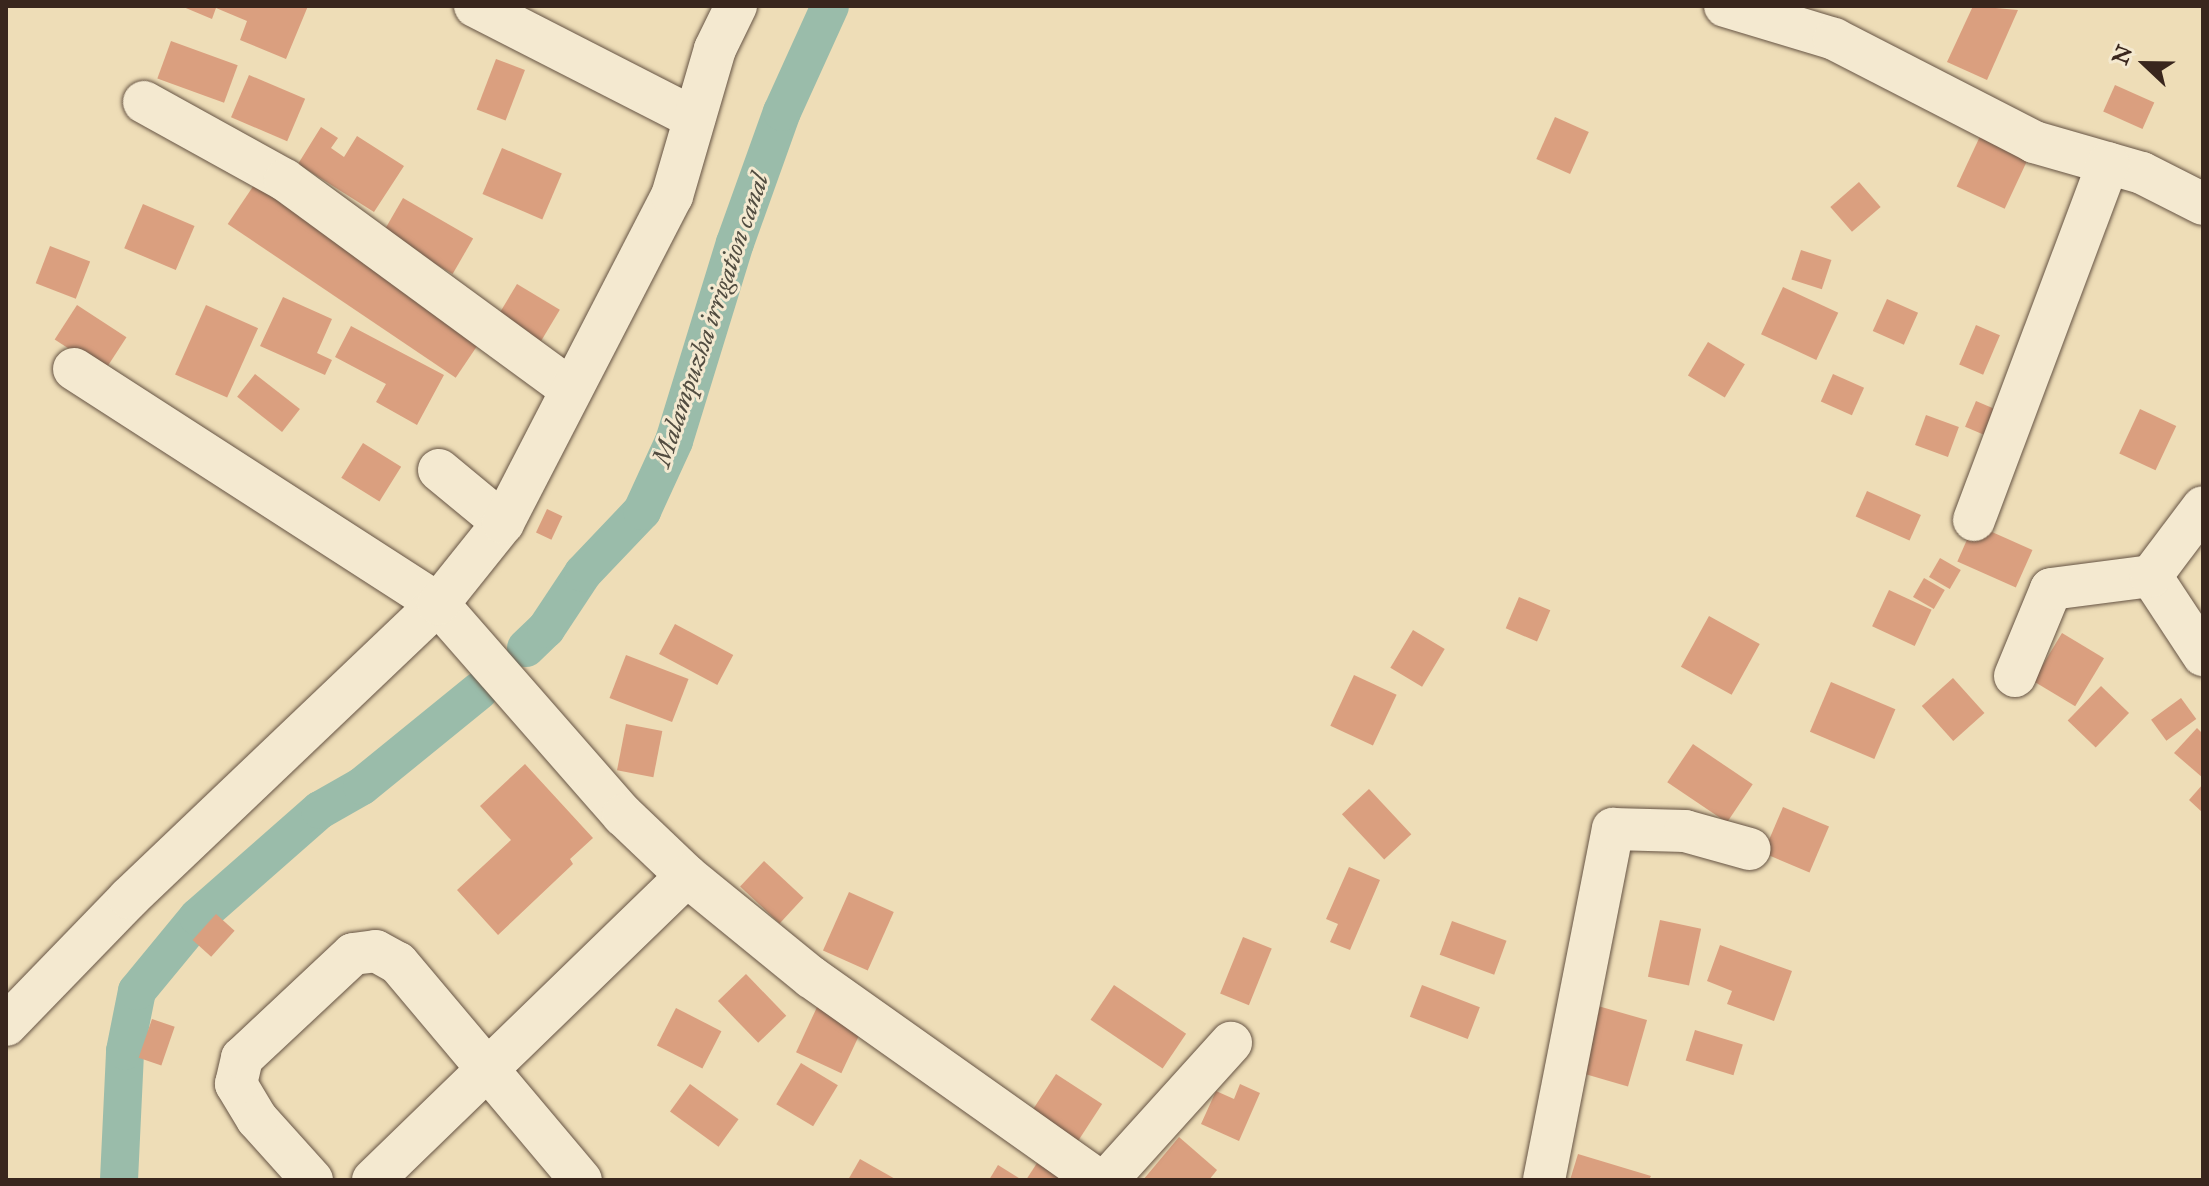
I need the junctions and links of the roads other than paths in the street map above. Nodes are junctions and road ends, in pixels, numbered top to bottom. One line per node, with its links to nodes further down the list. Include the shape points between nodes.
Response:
1 (475, 6): 5 (street)
2 (736, 6): 5 (street, via 715,49)
3 (1725, 6): 6 (street, via 1834,39 2034,142)
4 (144, 102): 9 (street, via 285,180)
5 (694, 118): 9 (street, via 672,196)
6 (2108, 163): 7 (street, via 2142,173); 12 (street)
7 (2203, 204)
8 (74, 369): 15 (street)
9 (571, 389): 13 (street)
10 (439, 470): 13 (street)
11 (2203, 507): 14 (street)
12 (1974, 520)
13 (503, 523): 15 (street)
14 (2151, 576): 16 (street); 17 (street, via 2051,589)
15 (438, 604): 19 (street, via 623,815); 20 (street, via 140,887)
16 (2203, 655)
17 (2015, 676)
18 (1750, 849): 28 (street, via 1685,831 1613,829)
19 (687, 876): 22 (street); 26 (street, via 811,977)
20 (6, 1025)
21 (1231, 1043): 27 (street)
22 (490, 1072): 23 (street, via 398,963 376,951 353,954 242,1058 236,1084 257,1119); 24 (street); 25 (street)
23 (312, 1180)
24 (373, 1180)
25 (581, 1180)
26 (1098, 1180)
27 (1107, 1180)
28 (1544, 1180)

